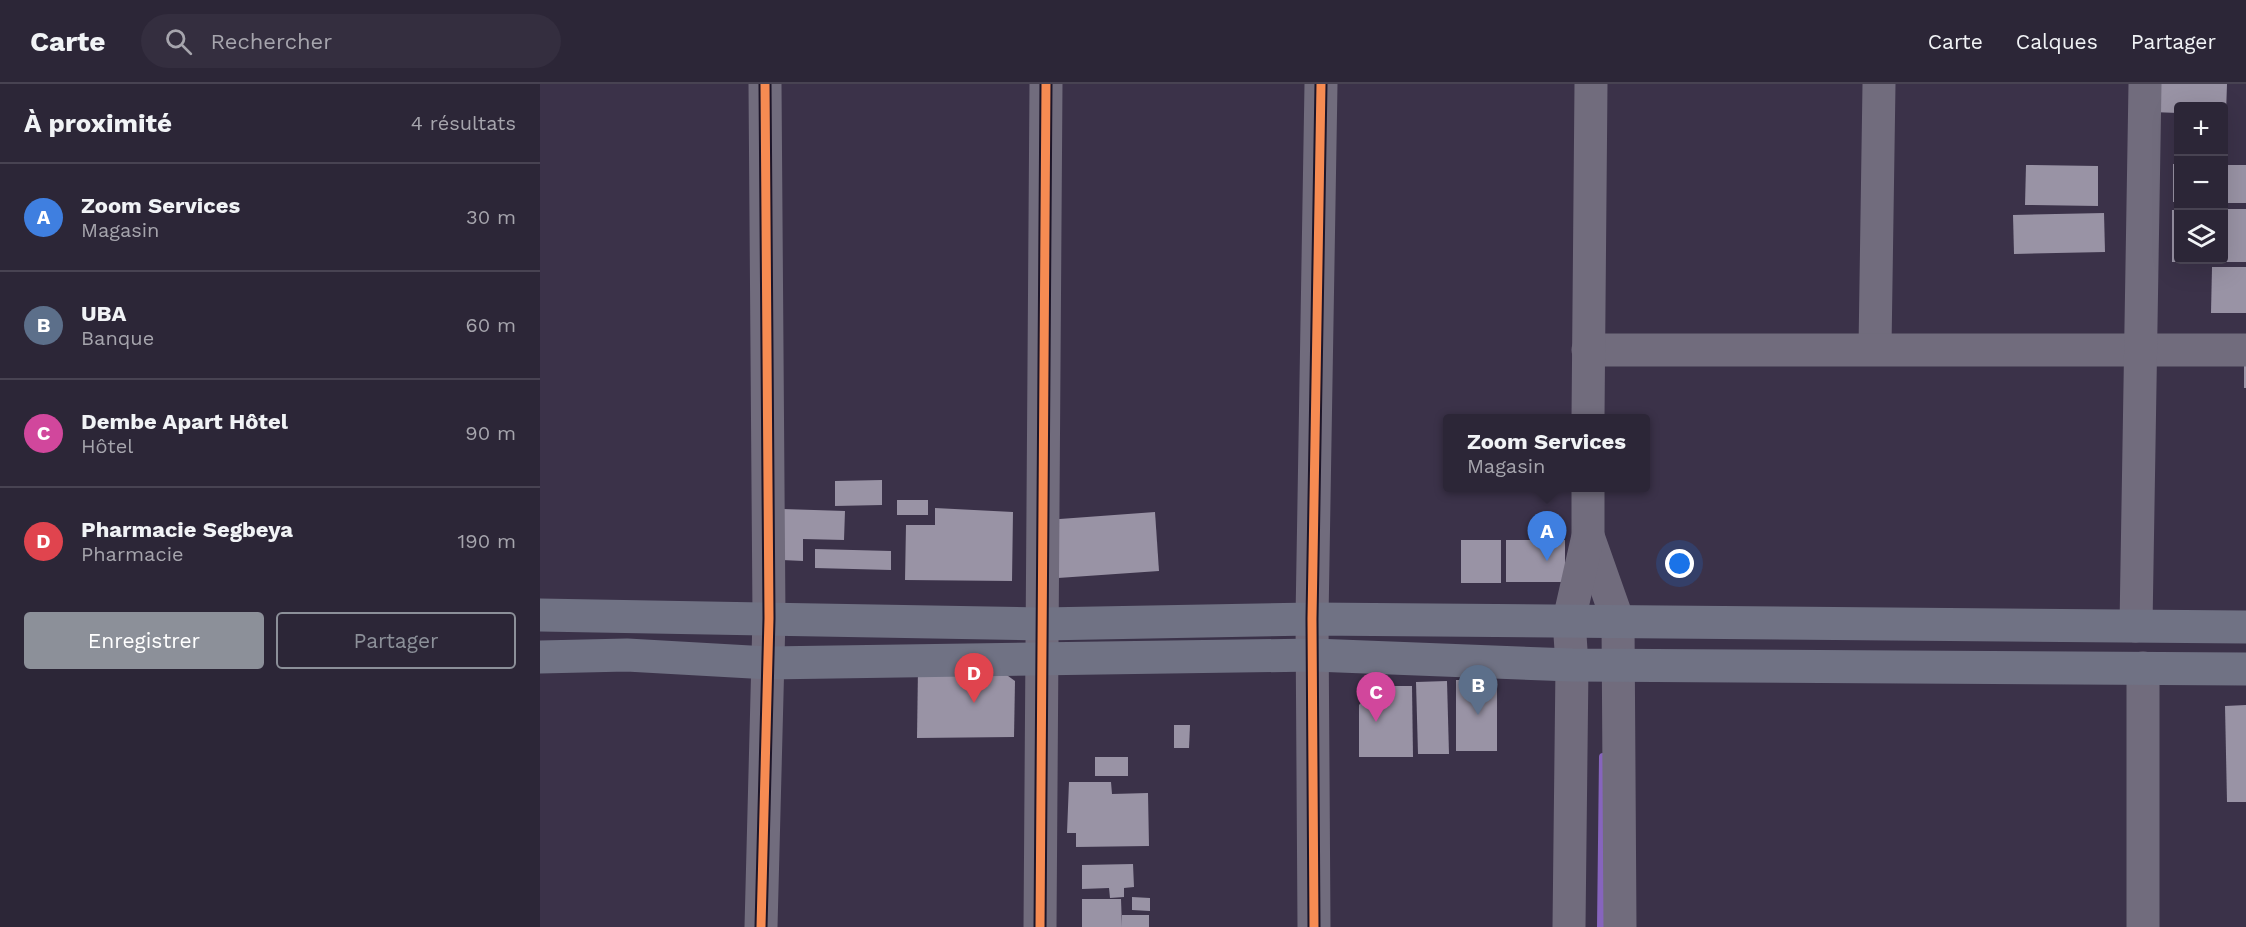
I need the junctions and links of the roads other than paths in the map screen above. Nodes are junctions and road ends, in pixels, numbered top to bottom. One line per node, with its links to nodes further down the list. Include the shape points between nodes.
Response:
1 (765, 84): 15 (street)
2 (1046, 84): 19 (street)
3 (1321, 84): 16 (street)
4 (1591, 84): 9 (street)
5 (1879, 84): 7 (street)
6 (2145, 84): 8 (street)
7 (1875, 348): 8 (street); 9 (street)
8 (2140, 349): 10 (street); 20 (street)
9 (1588, 350): 11 (street)
10 (2246, 350)
11 (1588, 414)
12 (1588, 492): 13 (street)
13 (1588, 536): 17 (street); 18 (street)
14 (540, 615): 15 (main road)
15 (770, 618): 19 (main road); 25 (street)
16 (1312, 619): 17 (main road); 19 (main road); 22 (street)
17 (1569, 620): 18 (main road); 26 (street)
18 (1618, 621): 20 (main road); 27 (street)
19 (1042, 624): 24 (street)
20 (2136, 626): 21 (main road)
21 (2246, 627)
22 (1314, 655): 24 (main road); 26 (main road); 32 (street)
23 (540, 657): 25 (main road, via 627,655)
24 (1042, 660): 25 (main road); 31 (street)
25 (767, 663): 30 (street)
26 (1572, 665): 27 (main road); 33 (street)
27 (1617, 665): 28 (main road); 34 (street)
28 (2143, 668): 29 (main road); 35 (street)
29 (2246, 669)
30 (761, 927)
31 (1040, 927)
32 (1314, 927)
33 (1569, 927)
34 (1620, 927)
35 (2143, 927)

